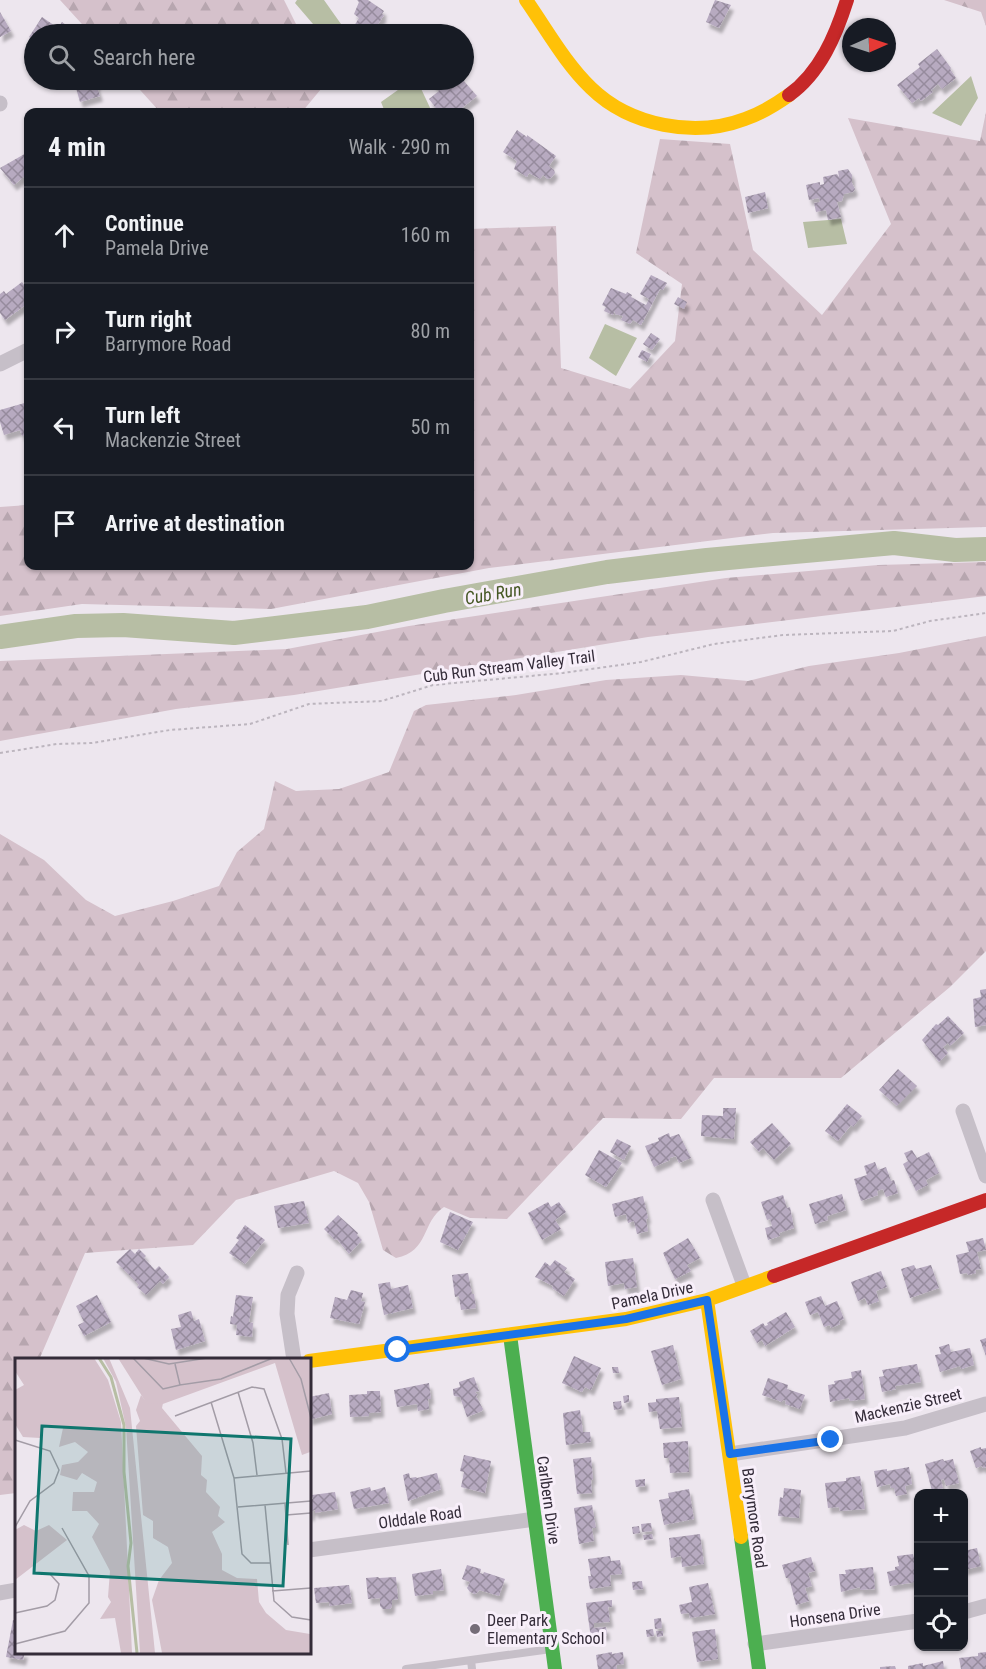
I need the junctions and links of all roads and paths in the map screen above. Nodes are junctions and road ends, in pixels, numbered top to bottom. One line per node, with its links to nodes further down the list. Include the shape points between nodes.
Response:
1 (526, 0): 2 (street, via 574,70 604,99 645,121 699,129 736,123 787,98 823,58)
2 (847, 0)
3 (24, 352): 4 (street)
4 (0, 364)
5 (986, 613): 6 (path, Cub Run Stream Valley Trail, via 893,631 783,635 714,644 641,662 433,685 382,701 309,704 250,724 170,730)
6 (0, 753)
7 (963, 1111): 8 (street)
8 (986, 1176)
9 (713, 1200): 12 (street)
10 (986, 1200): 12 (street, Pamela Drive)
11 (297, 1274): 15 (street, via 288,1295 287,1314)
12 (744, 1285): 13 (street, Pamela Drive)
13 (707, 1300): 14 (street, Pamela Drive, via 626,1319); 18 (street, Barrymore Road)
14 (510, 1335): 16 (street, Pamela Drive); 19 (street, Carlbern Drive)
15 (294, 1358)
16 (310, 1361)
17 (986, 1404): 18 (street, Mackenzie Street, via 904,1428)
18 (730, 1454): 26 (street, Barrymore Road)
19 (535, 1519): 20 (street, Olddale Road); 27 (street, Carlbern Drive)
20 (310, 1550)
21 (15, 1590): 22 (street)
22 (0, 1593)
23 (986, 1606): 24 (street)
24 (968, 1610)
25 (914, 1622): 26 (street, Honsena Drive)
26 (755, 1644): 32 (street, Barrymore Road)
27 (552, 1649): 28 (lane); 31 (street, Carlbern Drive)
28 (471, 1660): 29 (lane); 30 (lane)
29 (406, 1669)
30 (472, 1669)
31 (555, 1669)
32 (759, 1669)

